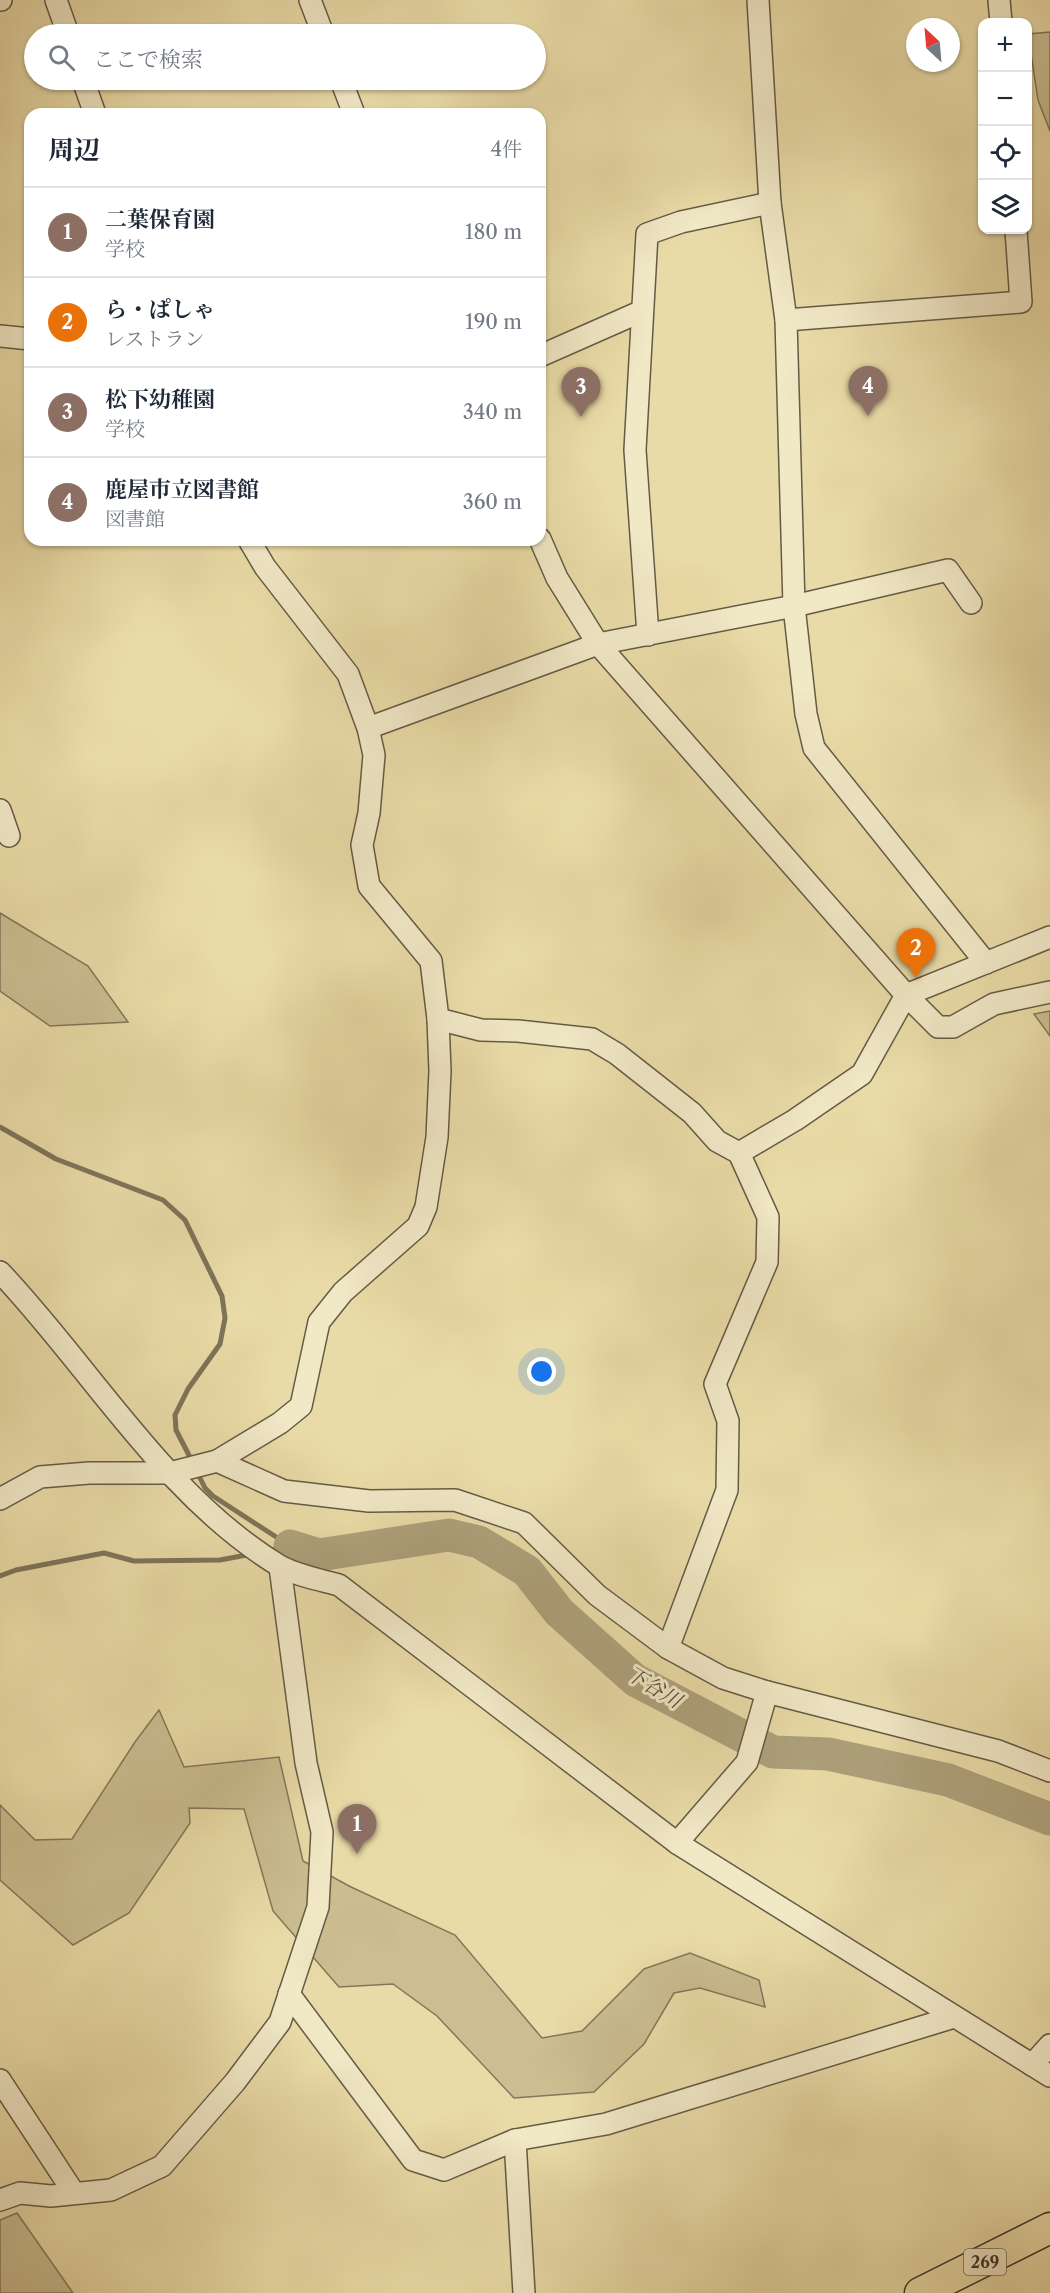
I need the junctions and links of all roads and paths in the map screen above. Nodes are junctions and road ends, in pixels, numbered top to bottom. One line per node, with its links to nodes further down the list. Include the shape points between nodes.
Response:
1 (56, 0): 6 (street)
2 (310, 0): 7 (street)
3 (758, 0): 12 (street)
4 (999, 0): 5 (street)
5 (1000, 18)
6 (64, 24)
7 (319, 24)
8 (87, 90): 10 (street)
9 (345, 90): 11 (street)
10 (93, 108)
11 (352, 108)
12 (770, 203): 14 (street, via 681,222 647,234); 15 (street)
13 (1016, 234): 15 (street, via 1021,302)
14 (642, 311): 18 (street); 23 (street, via 635,450)
15 (786, 320): 22 (street)
16 (0, 336): 17 (street)
17 (24, 338)
18 (546, 353)
19 (253, 546): 25 (street, via 348,674)
20 (543, 546): 24 (street, via 556,578)
21 (971, 603): 22 (street, via 948,570)
22 (794, 606): 23 (street); 29 (street, via 806,714 814,748)
23 (648, 635): 24 (street)
24 (598, 645): 25 (street); 31 (street)
25 (368, 728): 32 (street, via 374,755 362,845 369,886 431,961)
26 (0, 810): 27 (street)
27 (9, 836)
28 (1050, 937): 29 (street)
29 (986, 963): 31 (street)
30 (1050, 992): 31 (street, via 994,1004 953,1028 938,1027)
31 (906, 995): 33 (street, via 862,1074)
32 (438, 1019): 33 (street, via 481,1030 592,1039 626,1061 692,1113 717,1140); 35 (street, via 437,1137 426,1207 418,1226 343,1292 319,1322 301,1406)
33 (739, 1154): 39 (street, via 768,1217 767,1262 715,1384 728,1421 727,1490)
34 (0, 1272): 36 (street, via 32,1305)
35 (217, 1461): 36 (street); 39 (street, via 284,1491 369,1501 455,1500 524,1523 597,1595)
36 (170, 1473): 37 (street, via 89,1473 40,1478); 38 (street, via 226,1527)
37 (0, 1499)
38 (280, 1567): 42 (street, via 339,1585); 43 (street, via 306,1763 322,1832 318,1907)
39 (668, 1648): 40 (street, via 723,1678)
40 (767, 1692): 41 (street, via 998,1751); 42 (street, via 747,1762)
41 (1050, 1771)
42 (677, 1843): 44 (street)
43 (289, 1994): 49 (street, via 413,2160 444,2170); 50 (street, via 280,2022 235,2082 162,2166 111,2190)
44 (954, 2017): 46 (street); 49 (street, via 606,2124)
45 (1050, 2044): 46 (street)
46 (1032, 2065): 47 (street)
47 (1050, 2076)
48 (0, 2080): 50 (street)
49 (515, 2140): 53 (street)
50 (74, 2193): 51 (street, via 20,2193)
51 (0, 2200)
52 (1050, 2231): 54 (highway, 269)
53 (524, 2293)
54 (920, 2293)

